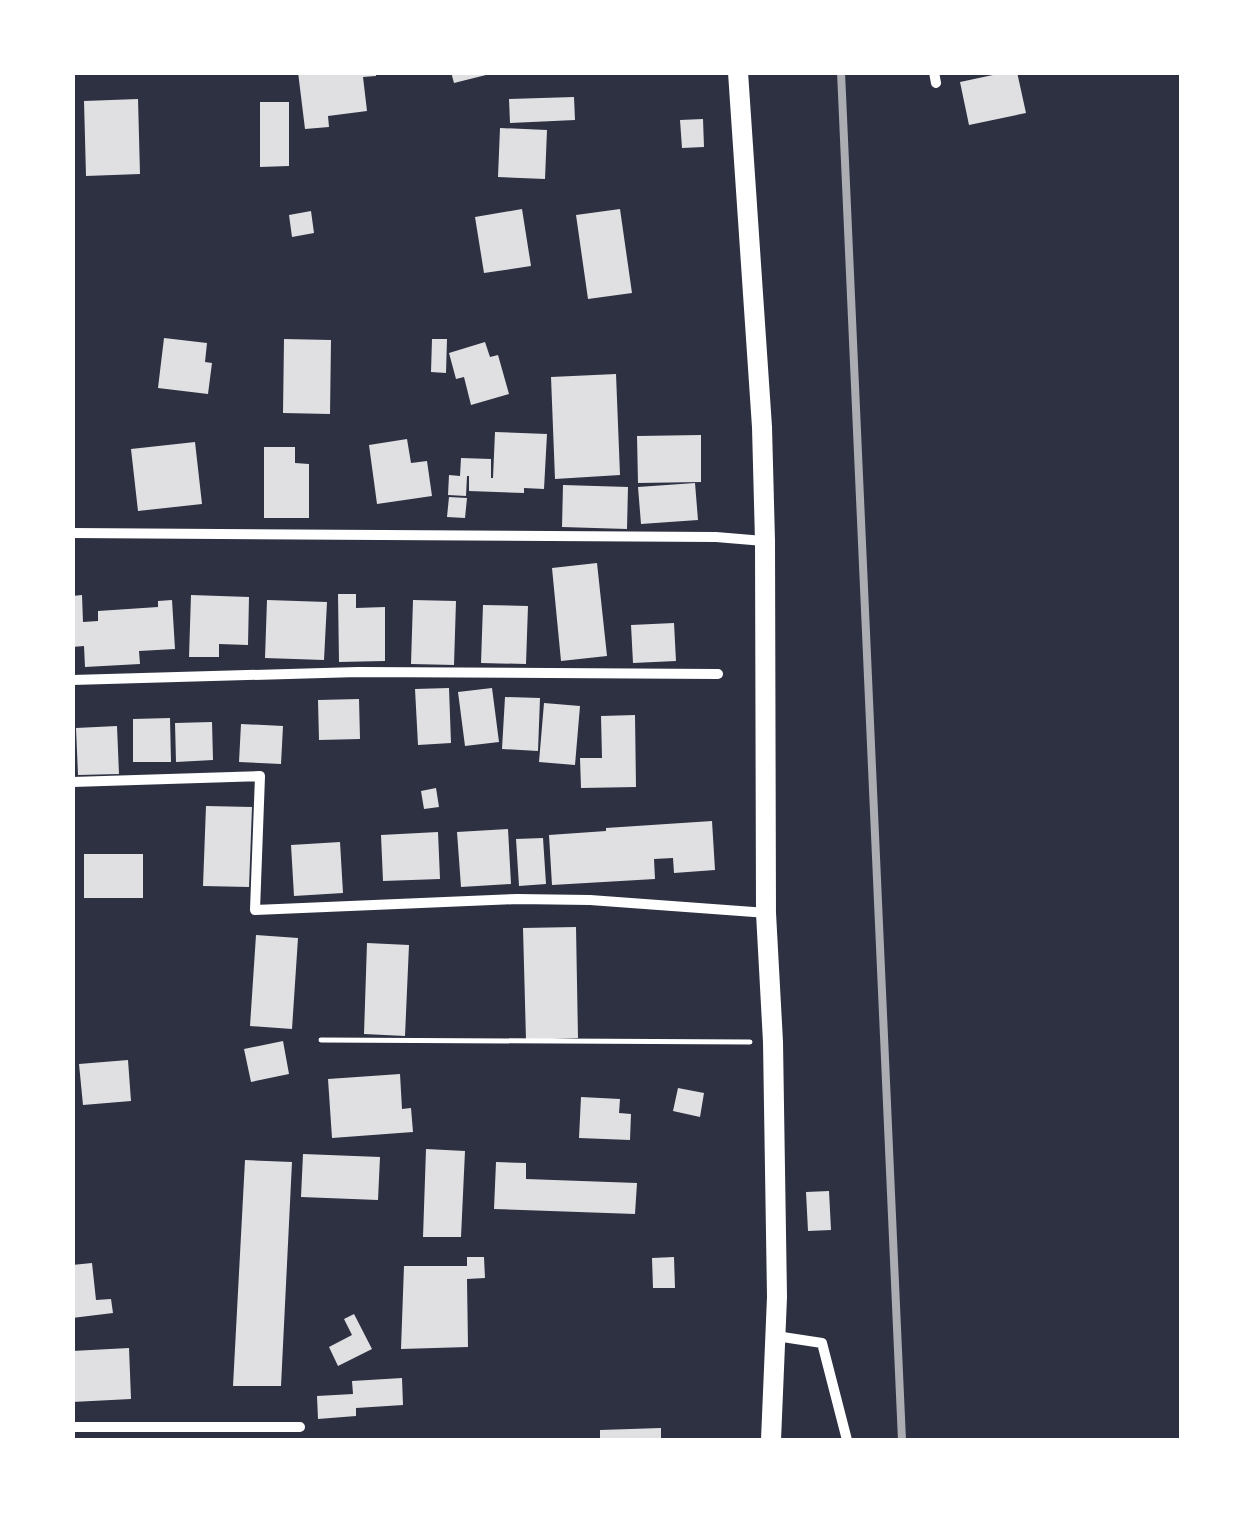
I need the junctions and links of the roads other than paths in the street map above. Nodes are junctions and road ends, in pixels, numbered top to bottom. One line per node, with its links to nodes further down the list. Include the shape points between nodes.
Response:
1 (738, 72): 3 (main road)
2 (72, 533): 3 (street)
3 (765, 541): 7 (main road)
4 (718, 674): 5 (street, via 358,672)
5 (72, 680)
6 (72, 782): 7 (street, via 260,776 255,910 517,899)
7 (766, 913): 8 (main road)
8 (776, 1336): 11 (main road); 12 (street, via 822,1343)
9 (300, 1427): 10 (street)
10 (72, 1428)
11 (771, 1440)
12 (847, 1440)

